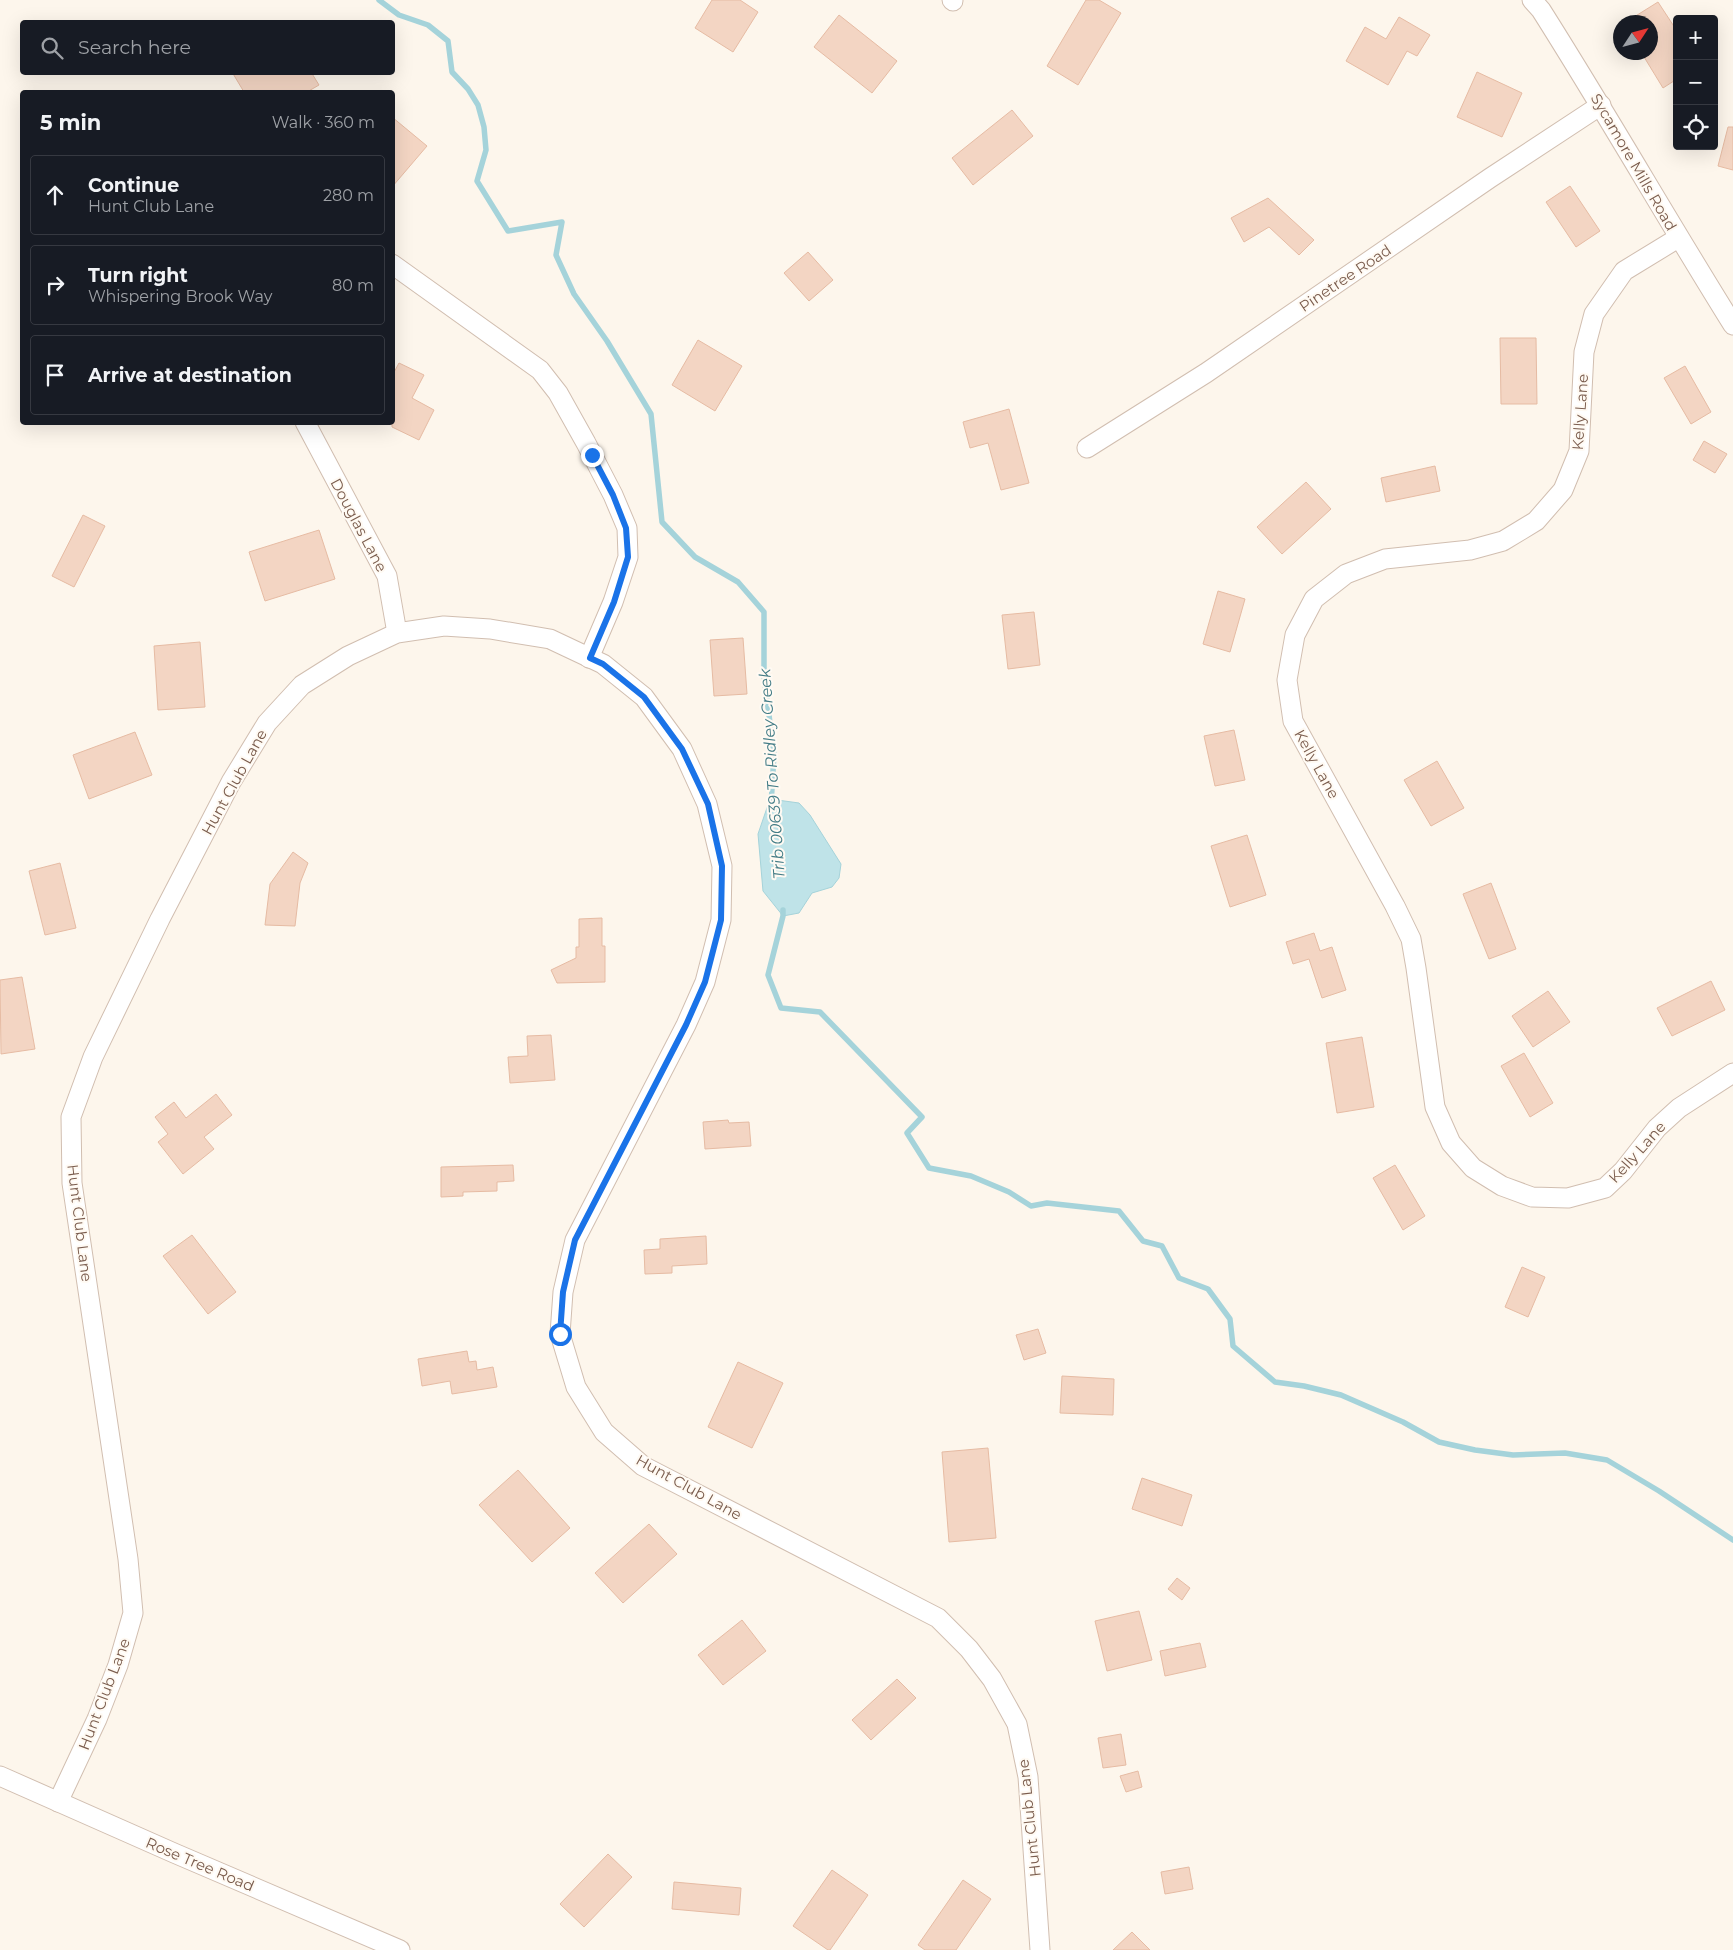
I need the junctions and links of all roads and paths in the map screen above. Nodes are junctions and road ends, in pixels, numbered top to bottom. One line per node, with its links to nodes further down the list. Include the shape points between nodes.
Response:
1 (1532, 0): 2 (street, Sycamore Mills Road)
2 (1601, 105): 3 (street, Sycamore Mills Road); 7 (street, Pinetree Road, via 1206,372)
3 (1678, 238): 5 (street, Sycamore Mills Road); 10 (street, Kelly Lane, via 1624,271 1594,314 1584,352 1579,451 1563,490 1536,521 1503,541 1470,550 1385,559 1346,574 1314,599 1294,636 1287,680 1293,721 1410,939 1435,1107 1450,1143 1473,1168 1502,1186 1532,1197 1568,1198 1605,1188 1657,1128 1679,1108)
4 (395, 266): 9 (street, via 540,370 558,393 609,487 626,528 628,557 614,602)
5 (1733, 325)
6 (307, 425): 8 (street, Douglas Lane, via 387,576)
7 (1087, 448)
8 (397, 633): 9 (street, Hunt Club Lane, via 444,626 490,629 550,639); 12 (street, Hunt Club Lane, via 348,656 302,686 267,724 231,782 160,919 93,1057 71,1117 72,1183 127,1549 133,1613 118,1665 97,1719)
9 (590, 658): 14 (street, Hunt Club Lane, via 603,664 644,697 682,749 708,804 722,866 721,920 705,982 686,1025 575,1240 563,1292 560,1334 576,1387 604,1432 643,1466 938,1618 969,1650 992,1679 1017,1724 1028,1777)
10 (1733, 1073)
11 (0, 1776): 12 (street, Rose Tree Road)
12 (58, 1802): 13 (street, Rose Tree Road)
13 (400, 1950)
14 (1040, 1950)

